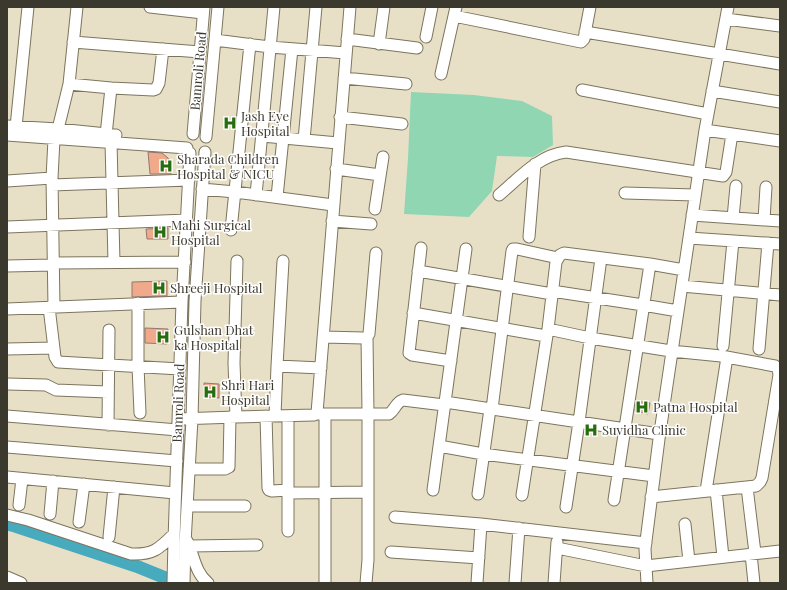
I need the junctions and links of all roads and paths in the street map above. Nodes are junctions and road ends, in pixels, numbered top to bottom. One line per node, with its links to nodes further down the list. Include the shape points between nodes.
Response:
1 (28, 7): 43 (street)
2 (77, 7): 20 (street)
3 (150, 7): 12 (street)
4 (218, 7): 19 (street, Bamroli Road)
5 (274, 7): 23 (street)
6 (316, 7): 27 (street)
7 (350, 7): 18 (street)
8 (384, 7): 22 (street)
9 (430, 7): 17 (street)
10 (590, 7): 16 (street)
11 (728, 7): 14 (street)
12 (204, 10): 28 (street, Bamroli Road)
13 (455, 11): 16 (street, via 579,42 583,42); 32 (street)
14 (726, 19): 15 (street); 30 (street)
15 (780, 26)
16 (585, 32): 30 (street)
17 (426, 37)
18 (347, 39): 22 (street); 29 (street)
19 (215, 40): 21 (street); 49 (street, Bamroli Road)
20 (74, 42): 25 (street); 34 (street)
21 (250, 44): 23 (street); 69 (street)
22 (380, 44): 24 (street)
23 (270, 47): 26 (street); 48 (street)
24 (417, 48)
25 (163, 49): 28 (street); 36 (street, via 156,89)
26 (292, 49): 27 (street); 50 (street)
27 (312, 51): 29 (street); 52 (street)
28 (200, 52): 55 (street, Bamroli Road)
29 (346, 53): 33 (street)
30 (719, 54): 31 (street); 38 (street)
31 (780, 64)
32 (441, 74)
33 (344, 78): 35 (street); 41 (street)
34 (69, 84): 36 (street); 45 (street)
35 (406, 84)
36 (111, 88): 51 (street)
37 (582, 90): 40 (street)
38 (712, 91): 39 (street); 40 (street)
39 (780, 102)
40 (708, 114): 44 (street)
41 (340, 117): 42 (street); 54 (street)
42 (402, 124)
43 (11, 126): 45 (street)
44 (705, 130): 46 (street); 60 (street)
45 (56, 134): 47 (street); 51 (street); 64 (street)
46 (732, 134): 53 (street); 60 (street, via 725,175)
47 (7, 135)
48 (262, 136): 50 (street); 71 (street)
49 (206, 137): 55 (street, via 200,133); 56 (street, via 208,147)
50 (283, 138): 52 (street); 74 (street)
51 (109, 139): 55 (street); 65 (street)
52 (304, 140): 54 (street)
53 (780, 141)
54 (338, 143): 59 (street)
55 (189, 144): 56 (street, via 194,155); 63 (street, Bamroli Road)
56 (205, 152): 68 (street, Bamroli Road)
57 (383, 157): 61 (street)
58 (535, 164): 60 (street, via 560,152 566,152); 72 (street); 88 (street)
59 (336, 169): 61 (street); 75 (street)
60 (699, 171): 73 (street)
61 (380, 175): 76 (street)
62 (7, 180): 64 (street)
63 (189, 180): 65 (street); 79 (street, Bamroli Road)
64 (52, 181): 65 (street); 85 (street)
65 (112, 183): 83 (street)
66 (736, 186): 78 (street)
67 (766, 187): 80 (street)
68 (202, 189): 69 (street); 153 (street, Bamroli Road, via 194,301)
69 (235, 192): 71 (street); 87 (street)
70 (625, 193): 73 (street)
71 (256, 195): 74 (street)
72 (499, 195)
73 (695, 195): 77 (street)
74 (277, 197): 75 (street)
75 (333, 205): 81 (street)
76 (375, 209)
77 (692, 215): 78 (street); 89 (street)
78 (733, 218): 80 (street)
79 (187, 220): 83 (street); 101 (street, Bamroli Road)
80 (764, 220): 82 (street)
81 (332, 221): 84 (street); 126 (street)
82 (780, 221)
83 (113, 223): 85 (street); 100 (street)
84 (371, 224)
85 (52, 225): 86 (street); 102 (street)
86 (7, 226)
87 (231, 230)
88 (529, 237)
89 (689, 238): 90 (street); 105 (street)
90 (733, 241): 91 (street); 110 (street)
91 (768, 243): 92 (street); 112 (street)
92 (780, 244)
93 (421, 248): 106 (street)
94 (466, 249): 107 (street)
95 (376, 253): 127 (street, via 370,331)
96 (558, 258): 97 (street, via 564,253); 109 (street, via 513,249); 111 (street)
97 (601, 258): 103 (street); 114 (street)
98 (237, 261): 152 (street)
99 (283, 261): 138 (street)
100 (114, 262): 101 (street); 102 (street)
101 (184, 262): 115 (street, Bamroli Road)
102 (53, 264): 104 (street); 118 (street)
103 (650, 264): 105 (street); 117 (street)
104 (7, 266)
105 (684, 270): 108 (street)
106 (418, 271): 107 (street); 121 (street)
107 (462, 279): 109 (street); 122 (street)
108 (682, 286): 110 (street); 120 (street)
109 (507, 287): 111 (street); 123 (street)
110 (729, 291): 112 (street); 134 (street)
111 (552, 292): 114 (street); 125 (street)
112 (764, 294): 113 (street); 132 (street)
113 (780, 295)
114 (596, 298): 117 (street); 128 (street)
115 (182, 302): 116 (street); 140 (street, Bamroli Road)
116 (138, 303): 118 (street); 137 (street)
117 (644, 305): 120 (street); 129 (street)
118 (52, 307): 119 (street); 130 (street)
119 (7, 309)
120 (678, 312): 133 (street)
121 (413, 313): 122 (street); 135 (street, via 409,353)
122 (456, 321): 123 (street); 135 (street)
123 (502, 329): 125 (street); 144 (street)
124 (109, 330): 136 (street)
125 (547, 333): 128 (street); 151 (street)
126 (324, 337): 127 (street); 139 (street)
127 (367, 337): 147 (street)
128 (590, 338): 129 (street); 154 (street)
129 (637, 346): 133 (street); 157 (street)
130 (54, 348): 131 (street); 136 (street, via 58,362)
131 (7, 349)
132 (759, 349)
133 (671, 351): 134 (street); 158 (street)
134 (725, 352): 173 (street, via 776,366 779,372 762,478 756,486); 175 (street)
135 (451, 361): 143 (street)
136 (108, 364): 137 (street); 142 (street)
137 (138, 366): 140 (street); 145 (street)
138 (277, 366): 139 (street); 149 (street)
139 (321, 368): 146 (street, via 318,410)
140 (180, 369): 156 (street, Bamroli Road)
141 (7, 384): 142 (street, via 46,385 58,390)
142 (108, 392): 155 (street)
143 (445, 404): 144 (street); 147 (street, via 403,400 398,402 389,414); 159 (street)
144 (491, 409): 151 (street); 161 (street)
145 (140, 413)
146 (320, 414): 147 (street); 150 (street); 179 (street)
147 (368, 414): 177 (street)
148 (7, 416): 155 (street)
149 (271, 416): 150 (street); 152 (street); 176 (street, via 268,488 272,491)
150 (288, 416): 176 (street)
151 (535, 416): 154 (street); 162 (street)
152 (233, 417): 153 (street); 165 (street, via 229,467)
153 (192, 419): 156 (street); 165 (street, Bamroli Road)
154 (579, 422): 157 (street); 164 (street)
155 (108, 424): 156 (street)
156 (178, 425): 163 (street, Bamroli Road)
157 (625, 429): 158 (street); 166 (street)
158 (660, 434): 167 (street)
159 (439, 446): 161 (street); 174 (street)
160 (7, 448): 163 (street)
161 (484, 454): 162 (street); 180 (street)
162 (528, 460): 164 (street); 181 (street)
163 (176, 461): 178 (street, Bamroli Road)
164 (573, 465): 166 (street); 187 (street)
165 (189, 469): 185 (street, Bamroli Road)
166 (619, 471): 167 (street); 183 (street)
167 (654, 476): 182 (street)
168 (7, 477): 169 (street)
169 (22, 479): 170 (street); 184 (street)
170 (53, 481): 171 (street); 188 (street)
171 (84, 484): 172 (street); 191 (street)
172 (114, 487): 178 (street); 197 (street)
173 (747, 487): 175 (street); 205 (street)
174 (433, 490)
175 (711, 491): 182 (street); 206 (street)
176 (288, 492): 179 (street); 195 (street)
177 (367, 492): 179 (street); 216 (street)
178 (175, 493): 198 (street, Bamroli Road)
179 (324, 494): 215 (street)
180 (478, 494)
181 (522, 495)
182 (651, 497): 200 (street)
183 (614, 500)
184 (19, 505)
185 (187, 506): 186 (street); 199 (street, Bamroli Road)
186 (245, 506)
187 (566, 507)
188 (50, 514)
189 (7, 515): 198 (street, via 131,554 157,550)
190 (395, 517): 192 (street)
191 (79, 522)
192 (481, 524): 194 (street); 207 (street)
193 (685, 524): 208 (street)
194 (518, 528): 196 (street); 218 (street)
195 (288, 530)
196 (558, 533): 200 (street); 202 (street)
197 (109, 537)
198 (174, 537): 212 (street, Bamroli Road)
199 (187, 542): 201 (street); 213 (street, Bamroli Road); 214 (street, via 198,571)
200 (646, 543): 209 (street)
201 (257, 545)
202 (556, 548): 209 (street); 219 (street)
203 (780, 551): 205 (street)
204 (391, 552): 207 (street)
205 (753, 554): 206 (street); 221 (street)
206 (723, 557): 208 (street)
207 (479, 558): 217 (street)
208 (689, 561): 209 (street)
209 (646, 566): 220 (street)
210 (7, 577): 211 (street)
211 (21, 583)
212 (173, 583)
213 (184, 583)
214 (208, 583)
215 (325, 583)
216 (366, 583)
217 (477, 583)
218 (515, 583)
219 (554, 583)
220 (647, 583)
221 (754, 583)

